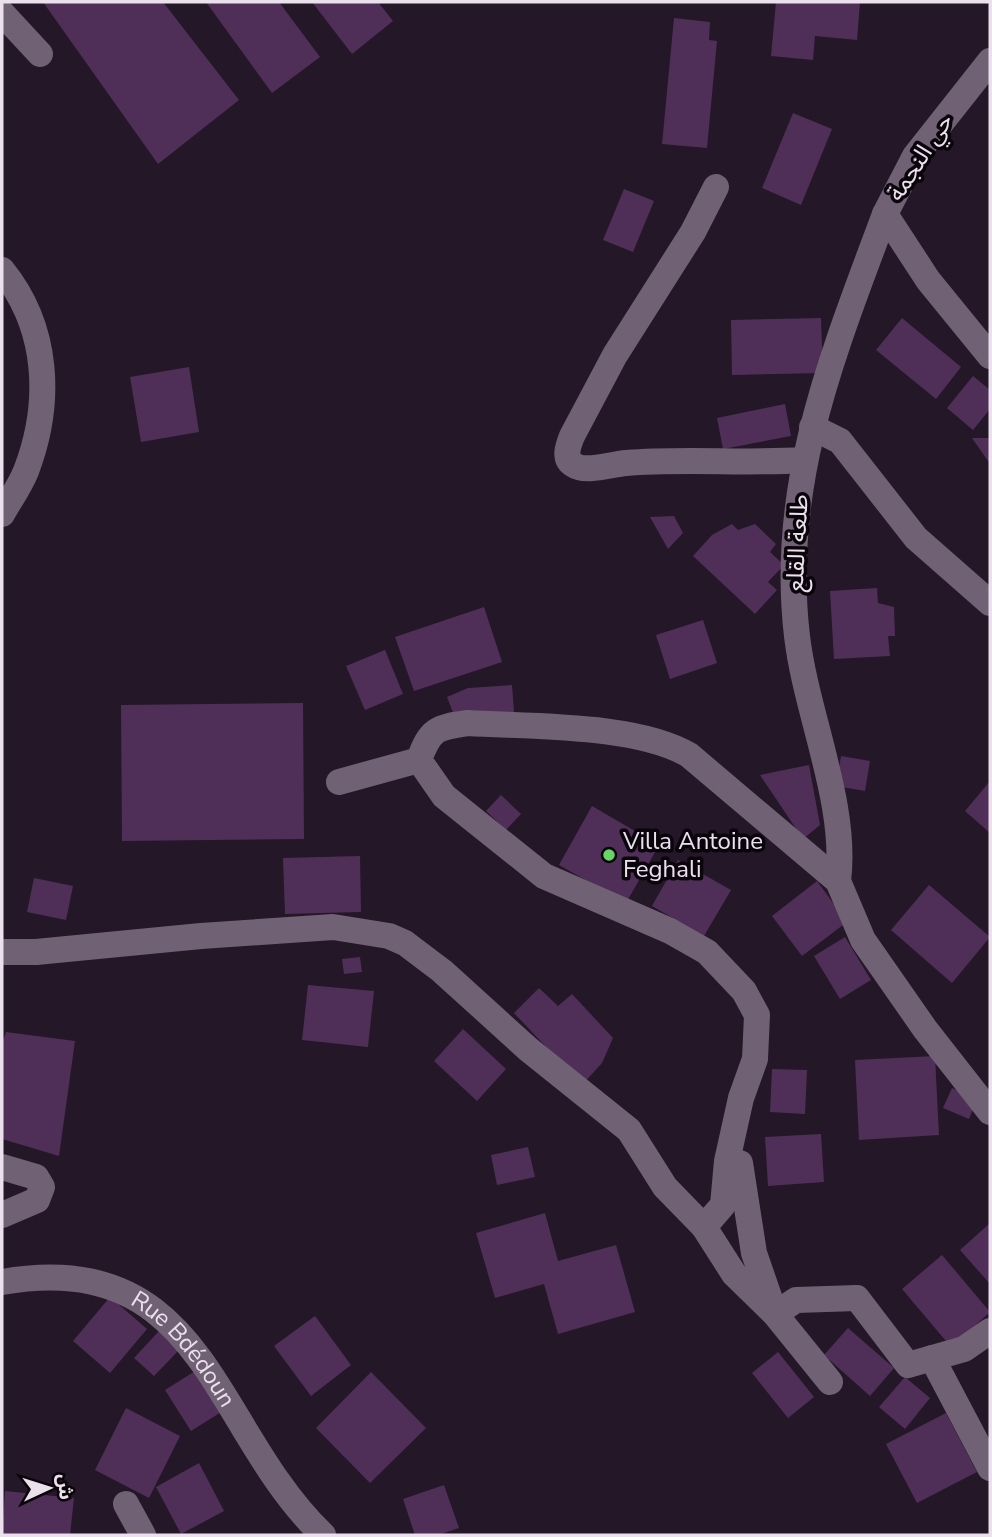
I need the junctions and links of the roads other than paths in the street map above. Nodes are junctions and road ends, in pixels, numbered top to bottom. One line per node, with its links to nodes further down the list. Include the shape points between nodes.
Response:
1 (2, 13): 2 (street)
2 (40, 54)
3 (990, 61): 5 (street, حي النجمة, via 915,156)
4 (716, 187): 9 (street, via 615,355 572,436 569,461 586,469 657,460 752,464)
5 (885, 214): 7 (street, حي النجمة, via 928,280); 8 (street, طلعة القلع)
6 (2, 270): 10 (street, via 32,320 43,387 40,421 25,472)
7 (990, 356)
8 (811, 427): 9 (street, طلعة القلع); 11 (street, via 840,441 916,538)
9 (803, 460): 14 (street, طلعة القلع, via 792,574 797,638 838,824)
10 (2, 513)
11 (990, 603)
12 (419, 760): 13 (street); 14 (street, via 432,733 468,723 634,734 670,743); 17 (street, via 444,796 544,876 670,931 707,952 729,973 757,1015 758,1034)
13 (339, 782)
14 (838, 881): 16 (street, via 863,940)
15 (2, 951): 20 (street, via 333,928 389,936 442,971 528,1049 629,1130 665,1187)
16 (990, 1112)
17 (736, 1130): 20 (street, via 727,1161 723,1205); 22 (street, via 754,1253)
18 (2, 1167): 19 (street, via 36,1177 43,1187 37,1200)
19 (2, 1215)
20 (704, 1227): 22 (street, via 734,1274)
21 (2, 1282): 28 (street, Rue Bdédoun, via 33,1277 79,1279 131,1296 155,1310 204,1362)
22 (775, 1314): 24 (street, via 796,1300 857,1298 908,1365); 25 (street)
23 (990, 1331): 24 (street, via 964,1349)
24 (932, 1358): 26 (street)
25 (830, 1382)
26 (990, 1468)
27 (126, 1504): 29 (street)
28 (310, 1530)
29 (143, 1535)

